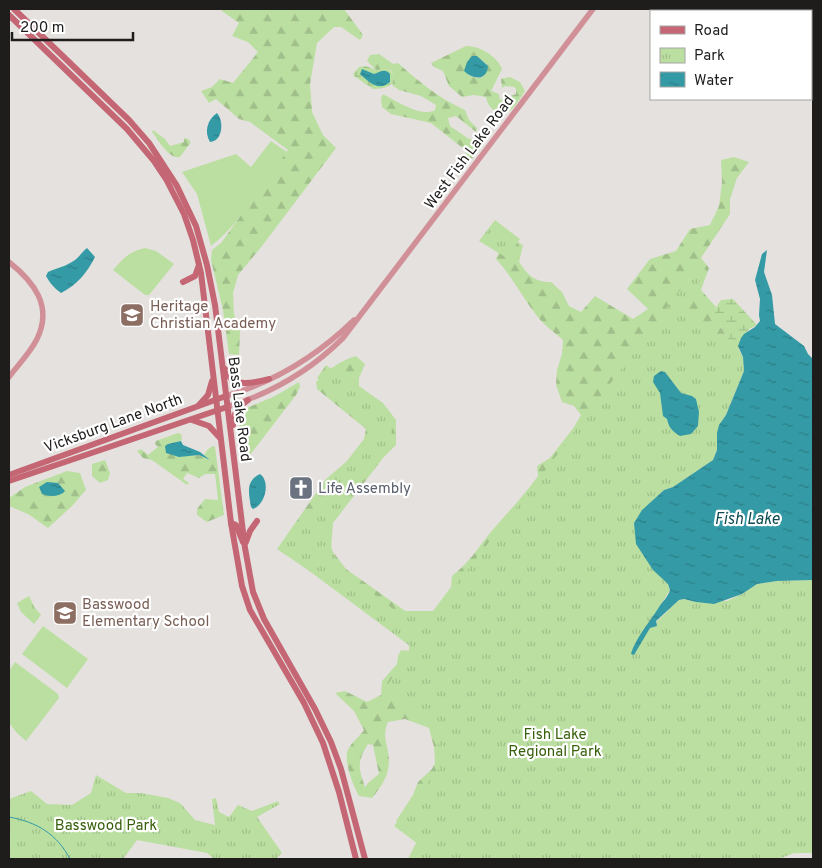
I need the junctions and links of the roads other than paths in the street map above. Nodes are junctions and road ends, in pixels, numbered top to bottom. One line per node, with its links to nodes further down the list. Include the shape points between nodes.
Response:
1 (14, 9): 8 (main road, Bass Lake Road, via 130,120 171,174 191,214 204,251)
2 (593, 9): 7 (street, West Fish Lake Road)
3 (9, 15): 5 (main road, Bass Lake Road, via 147,152 177,200)
4 (9, 262): 9 (street, via 34,287 43,312 37,339)
5 (200, 264): 6 (main road, Bass Lake Road); 6 (main road, via 195,276 183,282 196,282)
6 (203, 289): 10 (main road, Bass Lake Road)
7 (365, 310): 11 (street, West Fish Lake Road, via 322,348); 14 (street, West Fish Lake Road, via 343,338 316,362 286,382)
8 (221, 360): 11 (main road, via 226,373 238,382 248,384); 12 (main road, Bass Lake Road)
9 (9, 377)
10 (213, 378): 13 (main road, Bass Lake Road); 15 (main road, via 208,395)
11 (269, 379): 12 (street, West Fish Lake Road)
12 (226, 396): 13 (main road, Vicksburg Lane North); 16 (main road, Bass Lake Road)
13 (216, 400): 15 (main road, Vicksburg Lane North); 17 (main road, Bass Lake Road)
14 (248, 400): 16 (street, West Fish Lake Road); 22 (main road, via 237,410 233,422)
15 (198, 406): 20 (main road, Vicksburg Lane North)
16 (227, 407): 17 (main road, Vicksburg Lane North); 22 (main road, Bass Lake Road)
17 (217, 411): 18 (main road, Vicksburg Lane North); 19 (main road, Bass Lake Road)
18 (190, 420): 19 (main road, via 209,426); 21 (main road, Vicksburg Lane North)
19 (221, 439): 24 (main road, Bass Lake Road)
20 (9, 475)
21 (9, 481)
22 (238, 491): 25 (main road, Bass Lake Road)
23 (257, 521): 25 (main road)
24 (231, 523): 25 (main road, via 236,525); 26 (main road, Bass Lake Road, via 245,596 258,626 321,737)
25 (245, 548): 27 (main road, Bass Lake Road, via 251,586 260,611 316,709 336,754)
26 (356, 859)
27 (365, 859)

